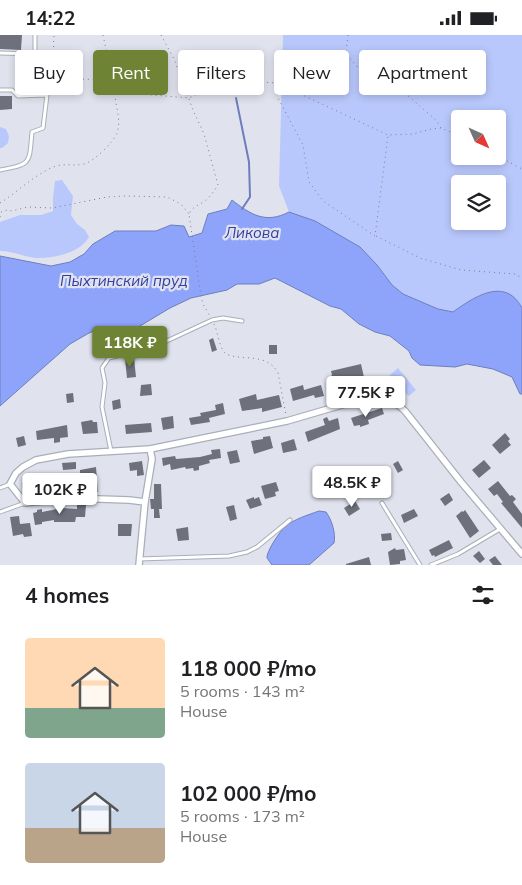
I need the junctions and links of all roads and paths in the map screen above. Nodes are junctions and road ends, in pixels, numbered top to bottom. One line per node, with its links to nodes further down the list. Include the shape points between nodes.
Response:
1 (34, 35): 8 (lane, via 35,54)
2 (54, 35): 6 (path)
3 (103, 35): 7 (path)
4 (161, 35): 18 (path)
5 (348, 35): 19 (path, via 346,53 356,66 399,88)
6 (53, 50)
7 (106, 50)
8 (0, 53)
9 (274, 83): 18 (path, via 227,83)
10 (0, 90): 11 (lane)
11 (15, 93)
12 (17, 95): 13 (lane)
13 (47, 95): 24 (lane, via 43,128 32,132 29,160 23,166)
14 (114, 95): 25 (path, via 119,124 117,136 106,148 84,164 53,166)
15 (153, 95): 18 (path)
16 (278, 95): 28 (path, via 303,145 309,182 323,201)
17 (303, 95): 21 (path)
18 (189, 98): 26 (path, via 204,134 218,185)
19 (441, 128): 20 (path); 21 (path)
20 (451, 132)
21 (388, 135): 28 (path)
22 (506, 160): 23 (path)
23 (522, 169)
24 (0, 170)
25 (0, 203)
26 (189, 214): 27 (path, via 181,203 167,197 125,196 52,208 7,209); 30 (path, via 201,296)
27 (0, 217)
28 (375, 235): 29 (path, via 420,258 461,270 515,274)
29 (522, 278)
30 (212, 320): 31 (lane); 32 (path, via 226,354 256,359 275,368); 34 (lane, via 156,345 109,358 104,363 102,407)
31 (242, 321)
32 (288, 421): 33 (street); 42 (street, via 372,397 394,402 405,411)
33 (150, 449): 34 (street); 37 (street, via 152,459)
34 (111, 451): 35 (street, via 36,460 16,473)
35 (10, 484): 36 (lane); 38 (street)
36 (0, 488)
37 (145, 502): 38 (street, via 69,498); 44 (street)
38 (25, 503): 40 (lane)
39 (382, 503): 45 (lane)
40 (0, 512)
41 (290, 519): 44 (lane, via 247,552)
42 (500, 529): 43 (street); 46 (lane, via 458,554)
43 (522, 554)
44 (139, 562)
45 (420, 565)
46 (431, 565)

